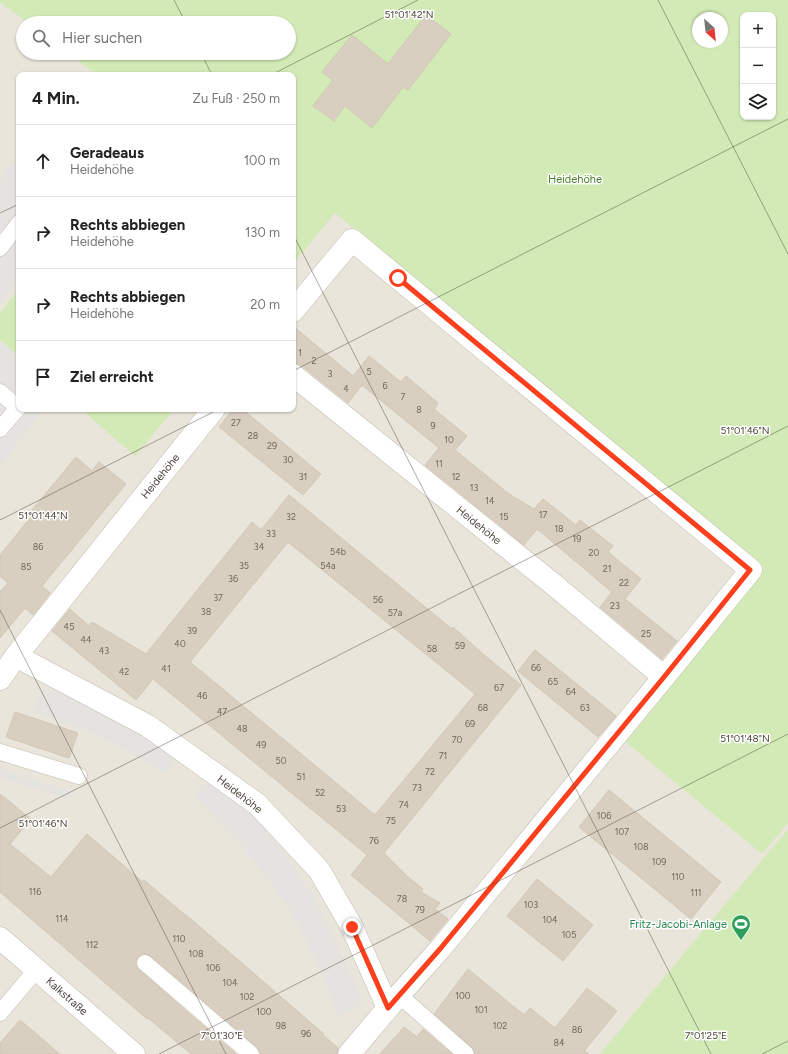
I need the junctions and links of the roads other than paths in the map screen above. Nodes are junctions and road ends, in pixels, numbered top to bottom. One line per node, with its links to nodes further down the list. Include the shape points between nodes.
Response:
1 (16, 227): 2 (lane)
2 (0, 248)
3 (296, 307): 11 (street, via 352,240 750,570)
4 (296, 377): 11 (street, Heidehöhe, via 553,584)
5 (0, 392): 6 (lane)
6 (16, 406)
7 (16, 410): 9 (lane)
8 (212, 412): 10 (street, Heidehöhe)
9 (0, 429)
10 (16, 656): 12 (street, Heidehöhe); 18 (street, Heidehöhe, via 148,726 256,804 319,870)
11 (664, 677): 18 (street, via 440,949)
12 (0, 679)
13 (0, 752): 14 (lane)
14 (78, 776)
15 (0, 938): 17 (street, Kalkstraße)
16 (144, 963): 21 (lane)
17 (36, 970): 19 (lane); 20 (street, Kalkstraße)
18 (393, 1001): 22 (street); 23 (lane)
19 (0, 1013)
20 (134, 1054)
21 (251, 1054)
22 (349, 1054)
23 (466, 1054)

